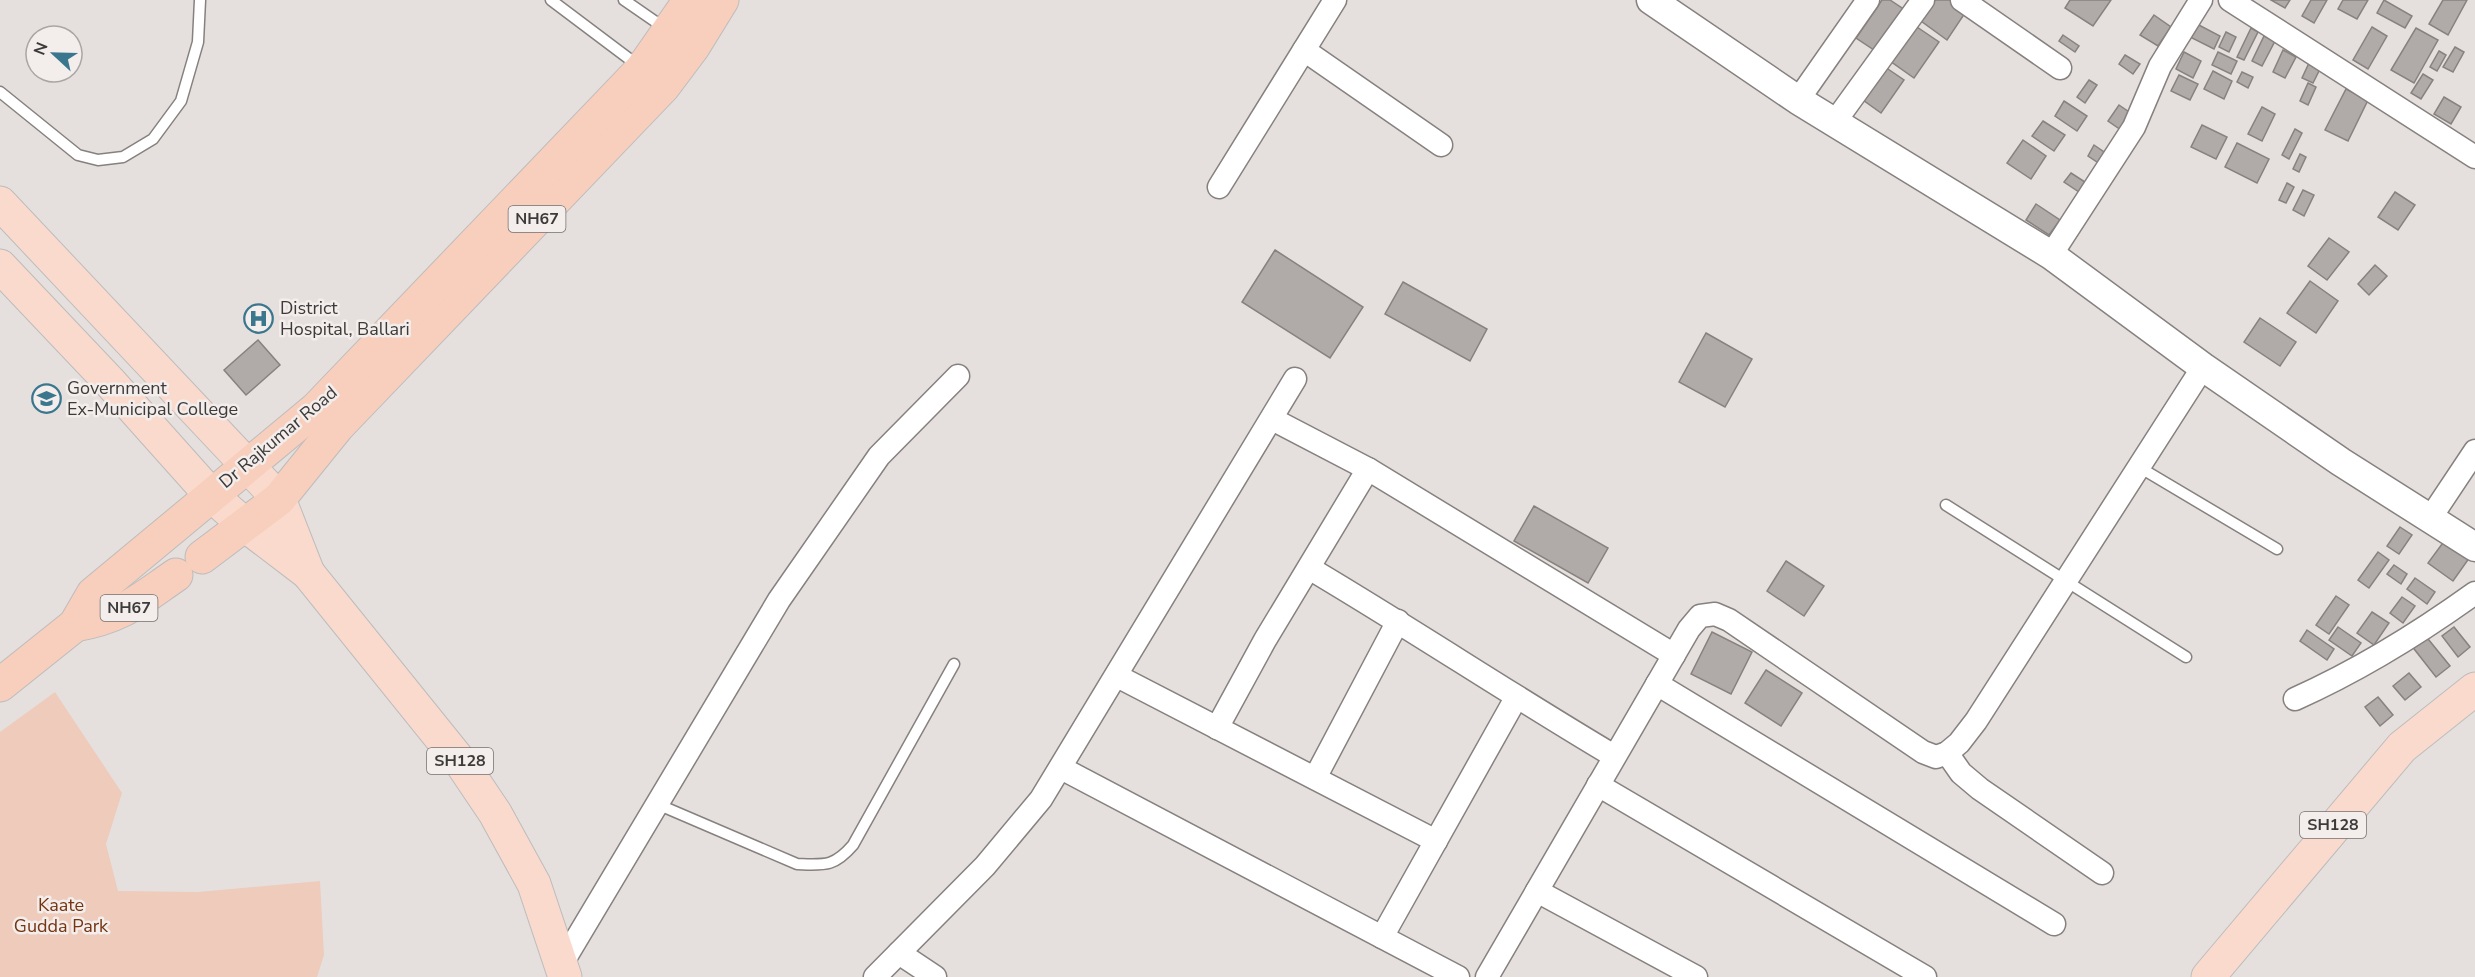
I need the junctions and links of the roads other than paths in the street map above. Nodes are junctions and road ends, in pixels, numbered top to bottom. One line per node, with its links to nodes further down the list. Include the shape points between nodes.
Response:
1 (200, 0): 17 (lane, via 198,42 181,101 153,139 123,157 98,160 78,155)
2 (551, 0): 16 (lane)
3 (624, 0): 13 (lane)
4 (690, 0): 13 (highway, Dr Rajkumar Road / NH67)
5 (722, 0): 29 (highway, Dr Rajkumar Road / NH67, via 663,87)
6 (1651, 0): 18 (street)
7 (1868, 0): 18 (street)
8 (1923, 0): 19 (street)
9 (1962, 0): 15 (street)
10 (2201, 0): 24 (street, via 2160,66 2133,128)
11 (2230, 0): 21 (street)
12 (1328, 2): 14 (street)
13 (670, 32): 16 (highway, Dr Rajkumar Road / NH67)
14 (1304, 51): 20 (street); 22 (street)
15 (2060, 68)
16 (642, 69): 29 (highway, Dr Rajkumar Road / NH67)
17 (0, 92)
18 (1798, 100): 19 (street)
19 (1834, 123): 24 (street)
20 (1441, 145)
21 (2475, 157)
22 (1219, 187)
23 (0, 203): 32 (main road)
24 (2051, 255): 26 (street)
25 (0, 266): 35 (main road)
26 (2203, 367): 33 (street); 38 (street, via 2341,462)
27 (958, 376): 63 (street, via 872,466 779,600)
28 (1295, 379): 30 (street)
29 (327, 417): 32 (highway, Dr Rajkumar Road / NH67); 36 (highway, Dr Rajkumar Road / NH67)
30 (1272, 419): 34 (street); 51 (street)
31 (2475, 451): 38 (street)
32 (246, 464): 35 (highway, Dr Rajkumar Road / NH67); 36 (main road, SH128)
33 (2139, 467): 41 (lane); 44 (street)
34 (1368, 468): 42 (street); 48 (street)
35 (210, 494): 39 (main road, SH128); 47 (highway, Dr Rajkumar Road / NH67, via 93,594)
36 (279, 499): 39 (highway, Dr Rajkumar Road / NH67); 43 (main road, SH128)
37 (1946, 505): 44 (lane)
38 (2431, 517): 40 (street)
39 (245, 525): 43 (main road, SH128); 47 (highway, Dr Rajkumar Road / NH67, via 121,612 104,620)
40 (2475, 546)
41 (2277, 549)
42 (1309, 568): 46 (street); 57 (street, via 1264,640)
43 (308, 573): 70 (main road, SH128, via 462,764 495,813 534,884)
44 (2065, 581): 49 (lane); 58 (street, via 1976,721)
45 (2475, 593): 56 (street, via 2419,634 2344,677)
46 (1398, 621): 55 (street); 61 (street)
47 (75, 625): 53 (highway, Dr Rajkumar Road / NH67)
48 (1674, 655): 52 (street); 58 (street, via 1700,616 1714,614 1729,620 1923,752 1936,757)
49 (2186, 657)
50 (954, 664): 63 (lane, via 853,845 839,861 797,864)
51 (1117, 676): 57 (street); 60 (street)
52 (1657, 684): 59 (street); 67 (street)
53 (0, 685)
54 (2475, 689): 77 (main road, SH128, via 2402,747)
55 (1516, 698): 59 (street); 64 (street)
56 (2295, 699)
57 (1217, 728): 61 (street)
58 (1947, 753): 65 (street, via 1961,773 1980,789)
59 (1614, 756): 62 (street)
60 (1060, 768): 68 (street); 69 (street, via 1041,799 985,866)
61 (1315, 778): 64 (street)
62 (1598, 785): 66 (street); 76 (street)
63 (657, 804): 70 (street)
64 (1436, 841): 68 (street)
65 (2102, 873)
66 (1537, 891): 74 (street); 75 (street)
67 (2054, 924)
68 (1382, 937): 73 (street)
69 (899, 953): 71 (street); 72 (street)
70 (563, 971)
71 (875, 977)
72 (935, 977)
73 (1458, 977)
74 (1487, 977)
75 (1696, 977)
76 (1925, 977)
77 (2208, 977)

